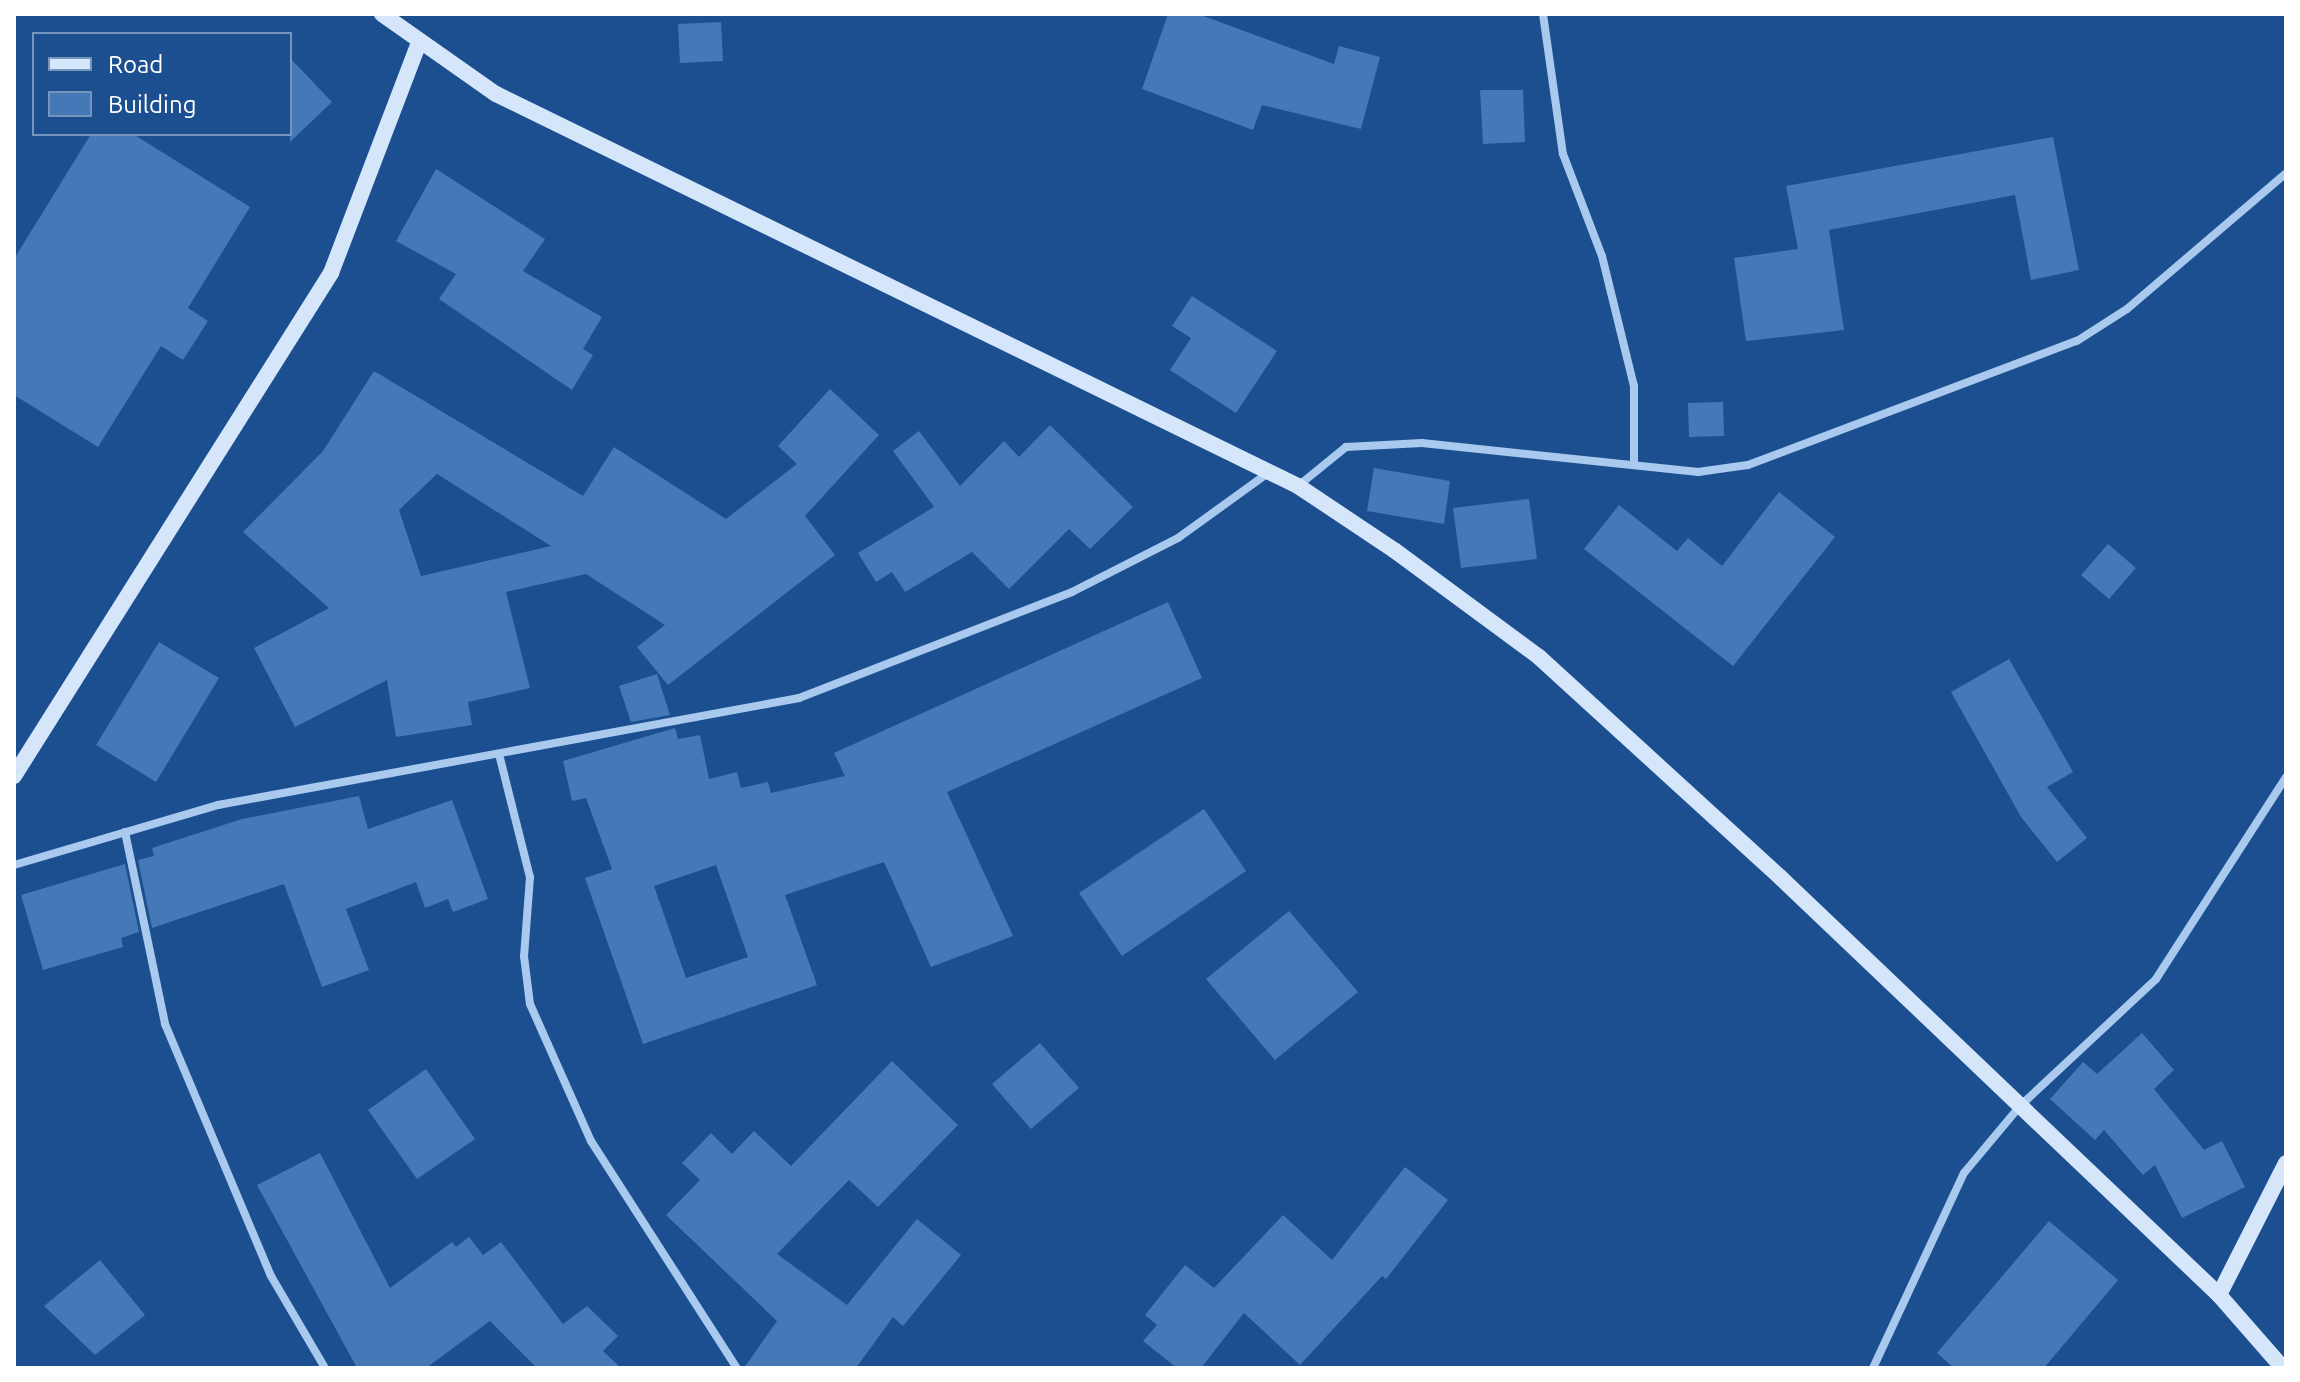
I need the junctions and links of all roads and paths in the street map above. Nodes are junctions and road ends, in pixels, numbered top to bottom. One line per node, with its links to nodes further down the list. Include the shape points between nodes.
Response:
1 (382, 14): 3 (street)
2 (1543, 14): 5 (street, via 1563,154 1602,256 1634,386)
3 (418, 45): 6 (street, via 496,94); 9 (street, via 331,273)
4 (2286, 173): 5 (street, via 2127,309 2077,341 1748,465 1698,472)
5 (1634, 461): 7 (street, via 1422,443 1346,447)
6 (1269, 473): 7 (street); 8 (street, via 1178,538 1072,592 799,698)
7 (1298, 486): 13 (street, via 1539,657)
8 (499, 754): 11 (street, via 218,805); 17 (street, via 530,877 524,956 530,1004 591,1141)
9 (14, 776)
10 (2286, 777): 13 (street, via 2156,979)
11 (125, 832): 12 (street); 16 (street, via 165,1024 271,1276)
12 (14, 865)
13 (2020, 1106): 15 (street); 18 (street, via 1946,1204)
14 (2286, 1163): 15 (street)
15 (2219, 1295): 19 (street)
16 (325, 1368)
17 (737, 1368)
18 (1873, 1368)
19 (2283, 1368)

